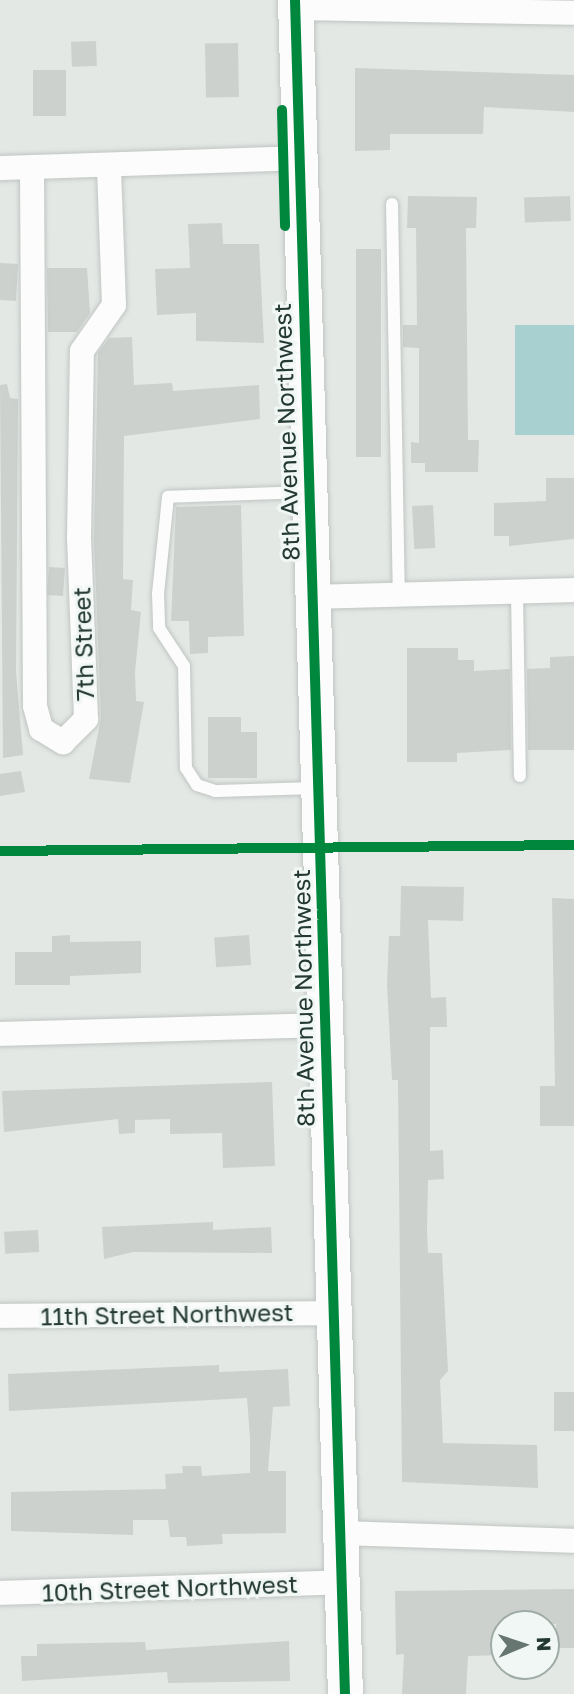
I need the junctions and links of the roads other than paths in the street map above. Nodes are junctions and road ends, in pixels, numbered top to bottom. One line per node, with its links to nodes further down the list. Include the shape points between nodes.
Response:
1 (295, 4): 2 (street); 3 (street, 8th Avenue Northwest)
2 (574, 13)
3 (299, 158): 4 (street); 8 (street, 8th Avenue Northwest)
4 (109, 166): 5 (street); 5 (street, 7th Street, via 114,305 82,351 79,539 86,719 63,743 41,729 36,706)
5 (32, 168): 6 (street)
6 (0, 169)
7 (392, 204): 11 (lane)
8 (309, 492): 12 (street, 8th Avenue Northwest); 14 (lane, via 168,497 158,594 159,628 184,666 186,768 197,785 215,791)
9 (574, 590): 10 (street)
10 (517, 592): 11 (street); 13 (lane)
11 (399, 595): 12 (street)
12 (312, 597): 14 (street, 8th Avenue Northwest)
13 (520, 776)
14 (317, 788): 15 (street, 8th Avenue Northwest)
15 (323, 1025): 16 (street); 17 (street, 8th Avenue Northwest)
16 (0, 1034)
17 (333, 1312): 18 (street, 11th Street Northwest); 19 (street, 8th Avenue Northwest)
18 (0, 1316)
19 (339, 1533): 20 (street); 21 (street, 8th Avenue Northwest)
20 (574, 1541)
21 (341, 1582): 22 (street, 10th Street Northwest); 23 (street, 8th Avenue Northwest)
22 (0, 1593)
23 (345, 1694)

